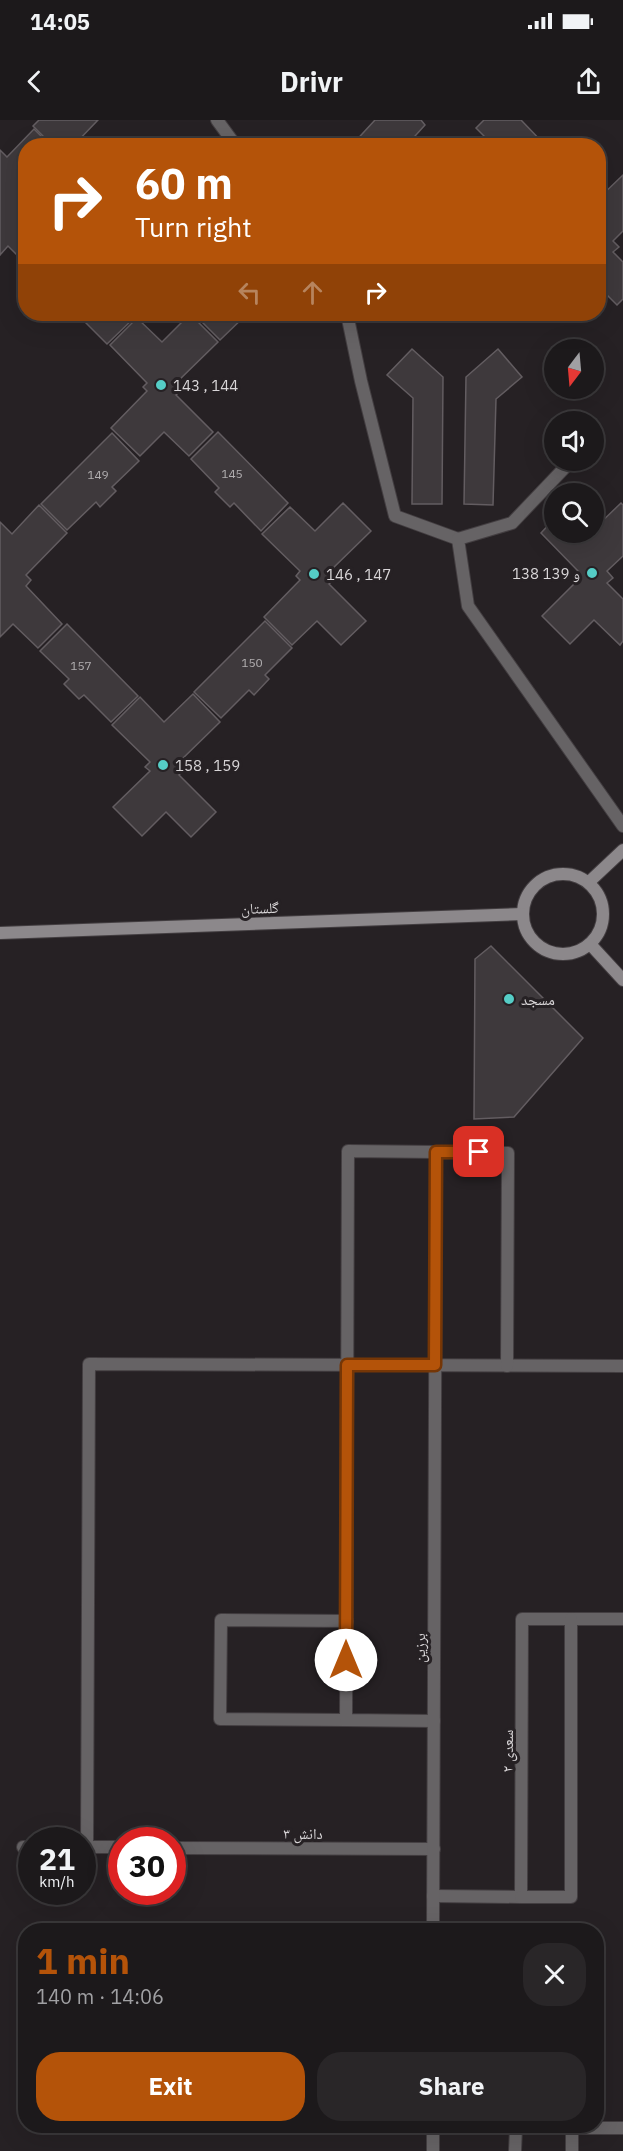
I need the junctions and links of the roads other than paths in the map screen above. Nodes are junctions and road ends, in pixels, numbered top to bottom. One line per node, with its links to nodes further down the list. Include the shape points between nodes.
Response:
1 (217, 120): 2 (street)
2 (230, 138)
3 (348, 321): 5 (street, via 395,516)
4 (562, 471): 5 (street, via 512,523)
5 (458, 539): 6 (street, via 468,606)
6 (623, 826)
7 (623, 850): 8 (street)
8 (589, 882): 9 (street, via 568,873 546,877 528,892); 11 (street, via 602,902 603,925)
9 (522, 914): 10 (street, گلستان); 11 (street, via 529,936 547,951 570,954)
10 (0, 933)
11 (590, 944): 12 (street)
12 (623, 980)
13 (436, 1152): 14 (street, via 348,1151); 15 (street, برزین); 16 (street, via 508,1152)
14 (347, 1365): 15 (street); 20 (street); 23 (street, via 89,1364)
15 (435, 1365): 16 (street); 22 (street, برزین)
16 (507, 1365): 17 (street)
17 (623, 1366)
18 (571, 1619): 19 (street, سعدی ۲); 27 (street, سعدی ۲, via 522,1619); 27 (street, via 571,1897)
19 (623, 1619)
20 (346, 1621): 21 (street); 21 (street, via 221,1620 220,1719)
21 (346, 1720): 22 (street)
22 (434, 1721): 25 (street, برزین)
23 (85, 1827)
24 (186, 1848): 25 (street, دانش ۳)
25 (434, 1849): 26 (street, برزین)
26 (433, 1896): 27 (street); 28 (street, برزین)
27 (521, 1897)
28 (433, 1923)
29 (604, 2128): 30 (street)
30 (623, 2128)
31 (433, 2133): 34 (street)
32 (516, 2133): 35 (street)
33 (572, 2133): 36 (street)
34 (433, 2151)
35 (515, 2151)
36 (572, 2151)

